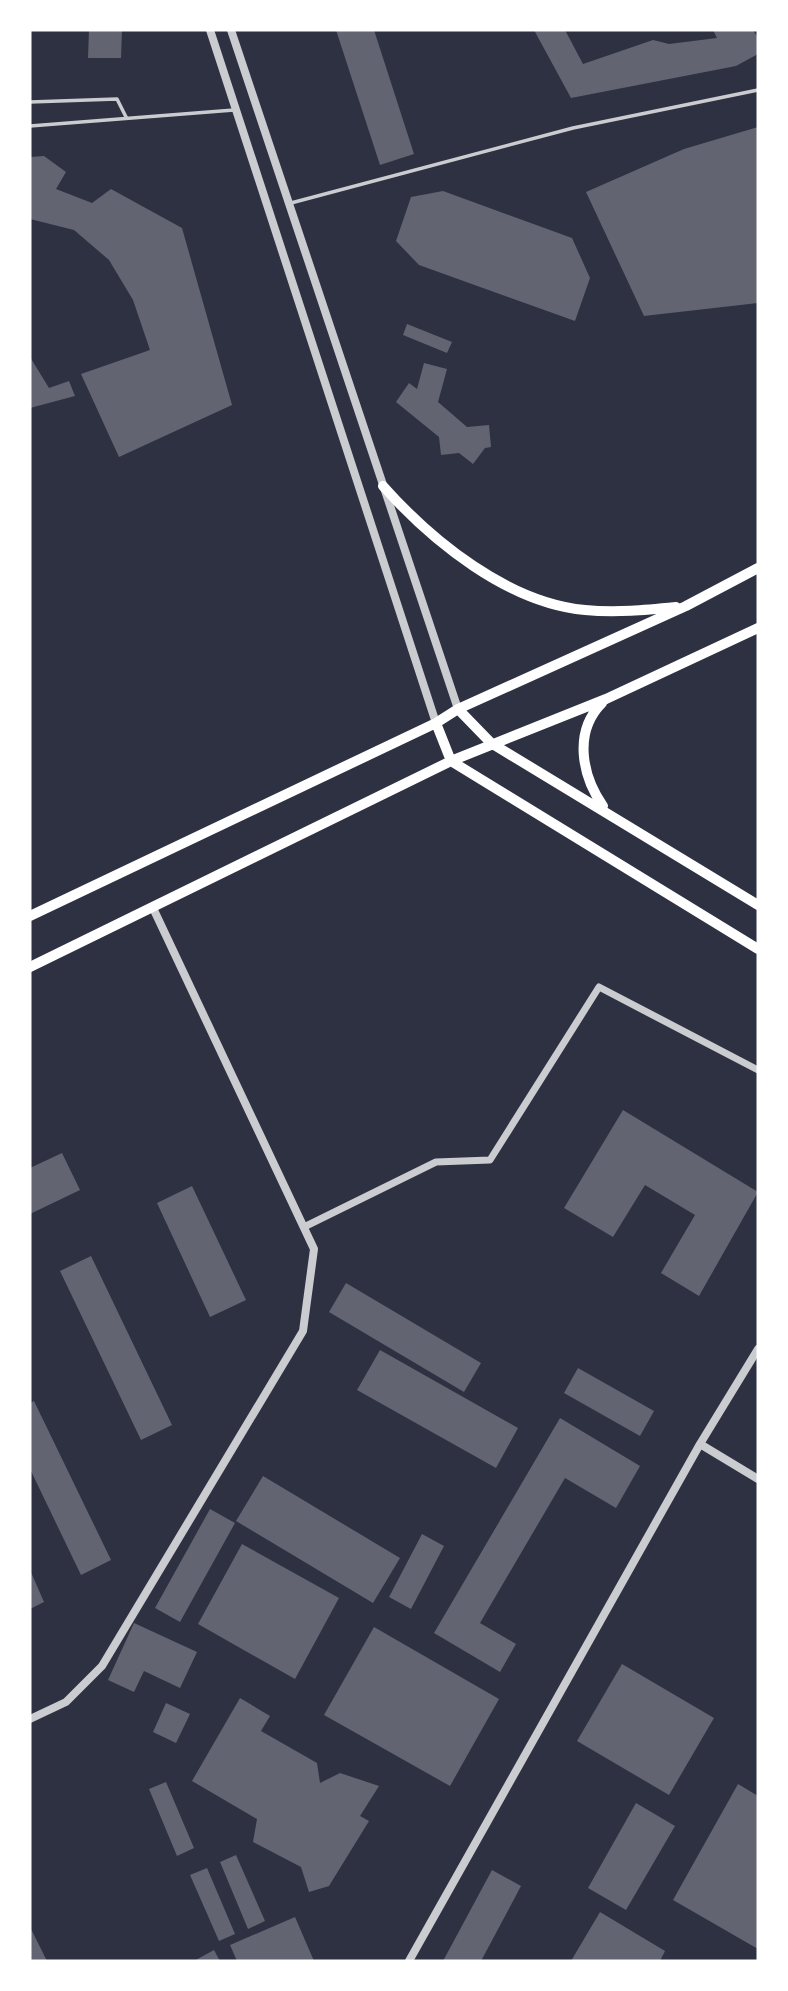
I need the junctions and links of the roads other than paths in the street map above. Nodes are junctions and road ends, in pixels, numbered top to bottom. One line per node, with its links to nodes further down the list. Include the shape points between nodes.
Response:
1 (210, 30): 5 (street)
2 (231, 30): 8 (street)
3 (758, 90): 8 (lane, via 573,128)
4 (30, 102): 6 (lane, via 117,99)
5 (236, 110): 6 (lane); 15 (street)
6 (127, 117): 7 (lane)
7 (30, 126)
8 (289, 203): 9 (street)
9 (383, 486): 11 (main road, via 458,557 542,599 583,610); 14 (street)
10 (758, 568): 11 (main road)
11 (686, 606): 14 (main road)
12 (758, 628): 13 (main road)
13 (606, 699): 16 (main road); 18 (main road, via 594,711 583,754 592,791)
14 (458, 709): 15 (main road); 16 (main road)
15 (436, 723): 17 (main road); 21 (main road)
16 (491, 743): 17 (main road); 18 (main road)
17 (451, 761): 20 (main road); 22 (main road)
18 (607, 811): 19 (main road)
19 (758, 905)
20 (153, 908): 23 (main road); 25 (street)
21 (30, 916)
22 (758, 949)
23 (30, 967)
24 (758, 1070): 25 (street, via 598,987 490,1160 436,1162)
25 (304, 1227): 29 (street, via 314,1249 303,1331 102,1666 66,1703)
26 (758, 1349): 27 (street)
27 (700, 1444): 28 (street); 30 (street)
28 (758, 1479)
29 (30, 1719)
30 (409, 1961)

